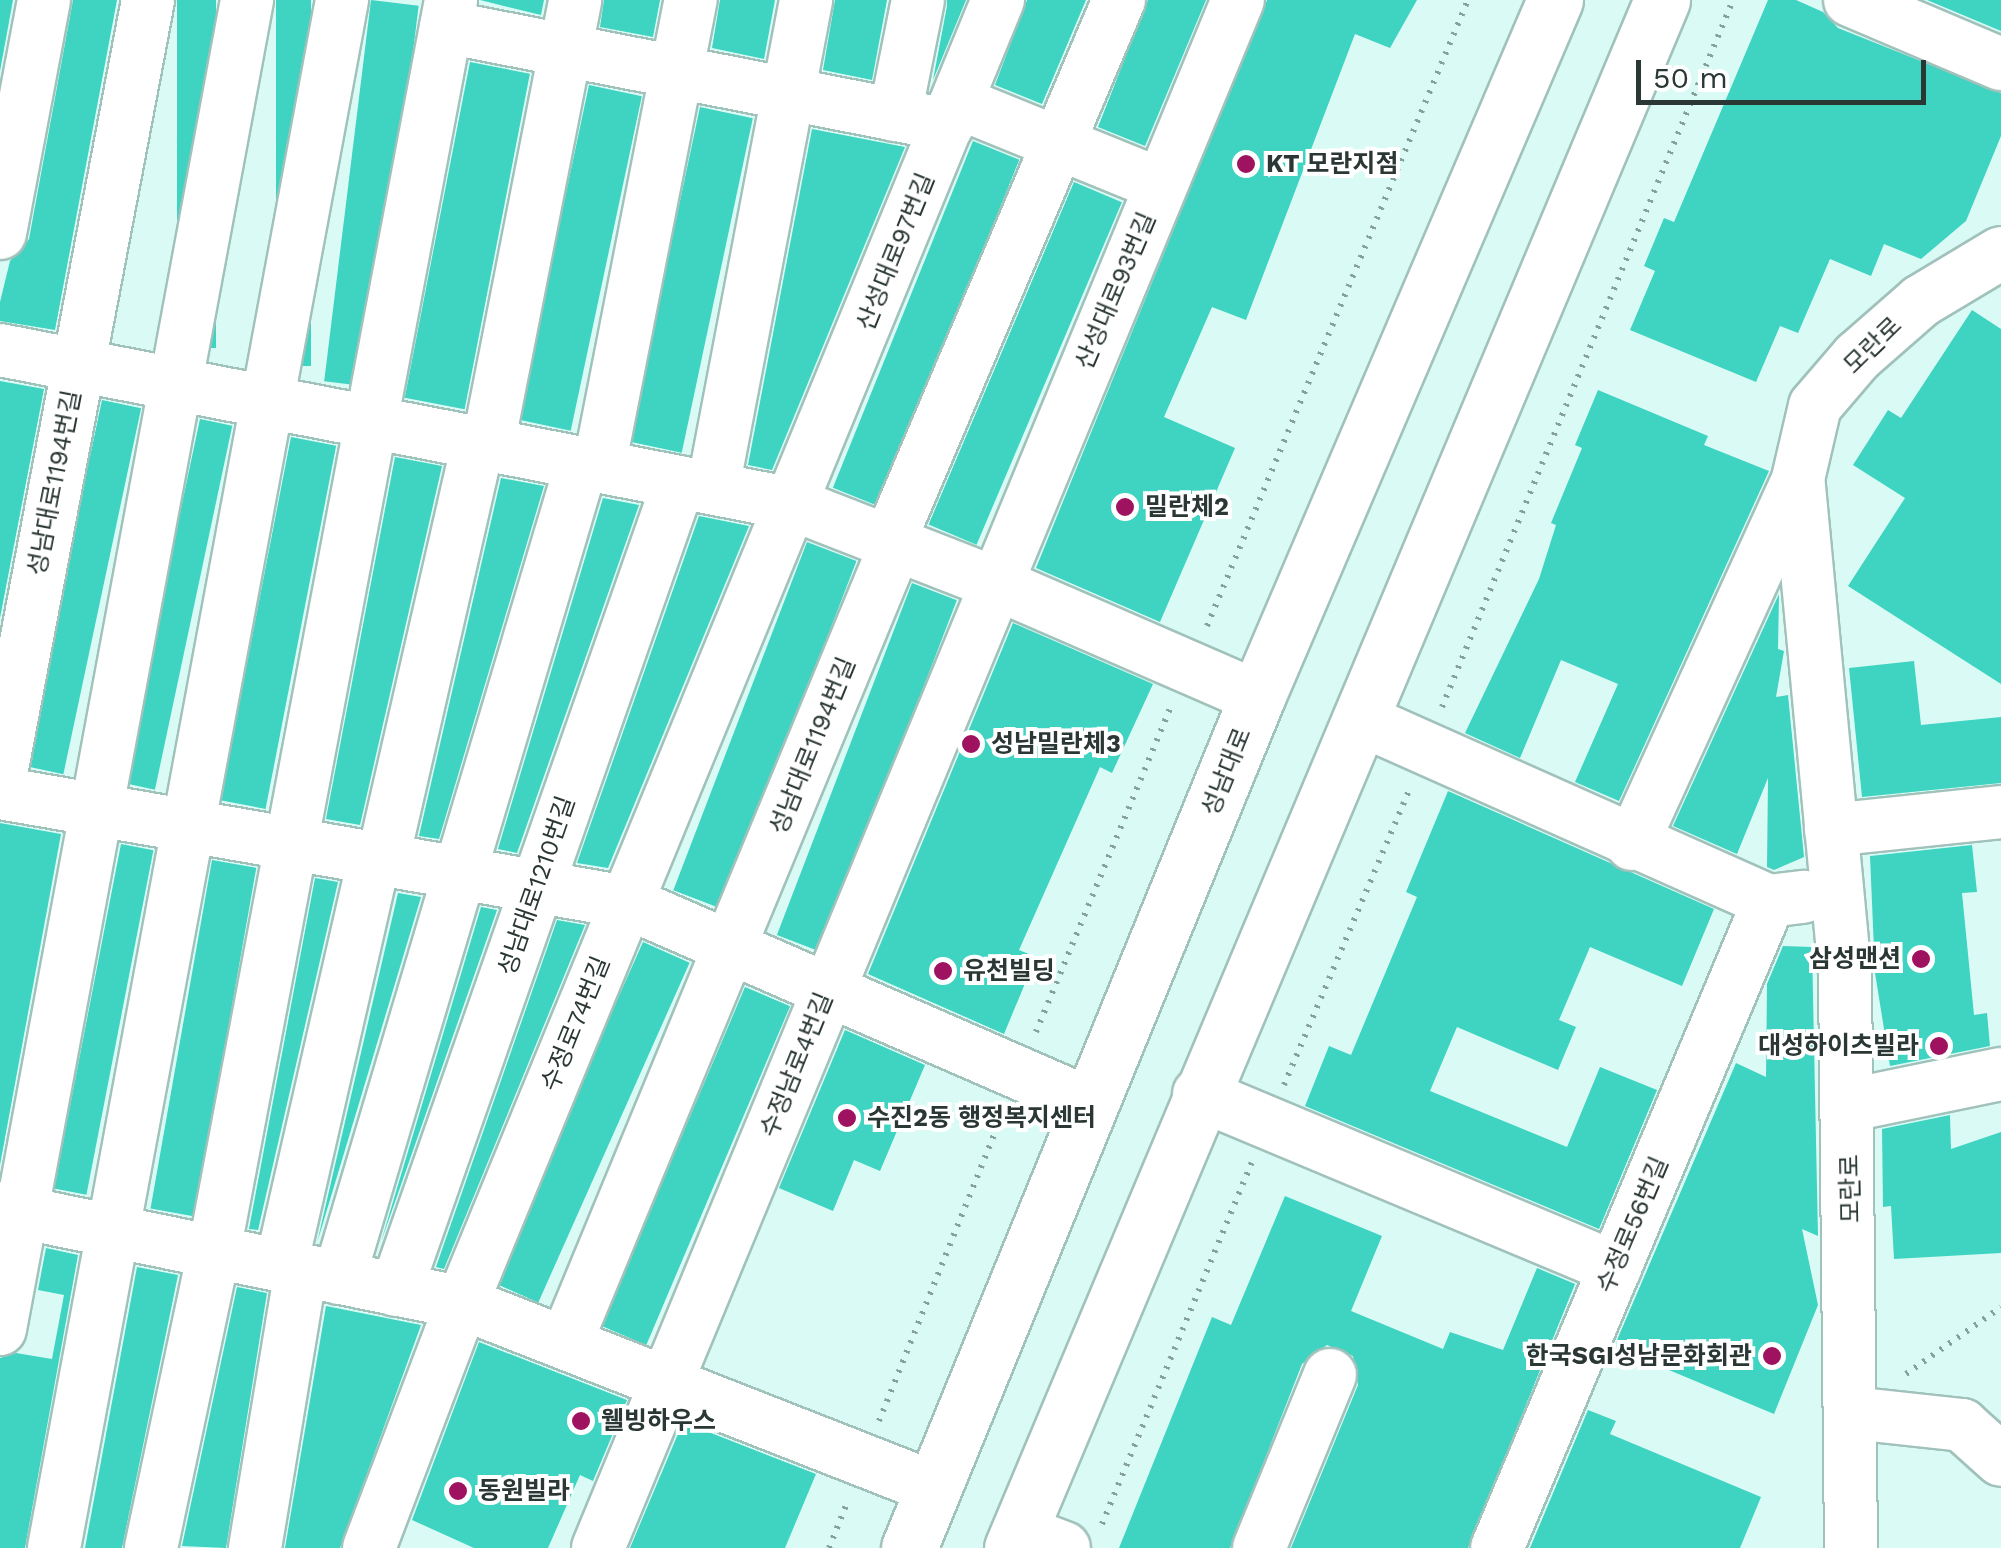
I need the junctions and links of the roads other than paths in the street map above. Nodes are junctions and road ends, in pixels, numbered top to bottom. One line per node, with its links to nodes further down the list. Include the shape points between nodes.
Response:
1 (44, 0): 23 (street)
2 (148, 0): 26 (street, 성남대로1194번길)
3 (248, 0): 27 (street)
4 (342, 0): 28 (street)
5 (691, 0): 17 (street)
6 (806, 0): 18 (street)
7 (918, 0): 20 (street)
8 (998, 0): 19 (street, 산성대로97번길)
9 (1120, 0): 21 (street, 성남대로1194번길)
10 (1238, 0): 22 (street, 산성대로93번길)
11 (1555, 0): 37 (main road, 성남대로)
12 (1662, 0): 38 (main road)
13 (1850, 0): 16 (street)
14 (446, 7): 15 (street); 29 (street)
15 (570, 25): 17 (street); 30 (street)
16 (2001, 64)
17 (678, 72): 18 (street); 31 (street)
18 (789, 94): 20 (street); 33 (street)
19 (953, 114): 20 (street); 21 (street); 34 (street, 산성대로97번길)
20 (895, 115)
21 (1060, 144): 22 (street); 35 (street, 성남대로1194번길)
22 (1160, 185): 36 (street, 산성대로93번길)
23 (0, 233)
24 (2001, 253): 32 (street, 모란로, via 1921,300 1857,357 1814,406)
25 (0, 350): 26 (street, 성남대로1194번길)
26 (78, 364): 27 (street, 성남대로1194번길); 39 (street, 성남대로1194번길)
27 (172, 384): 28 (street, 성남대로1194번길); 41 (street)
28 (266, 400): 29 (street, 성남대로1194번길); 43 (street)
29 (370, 422): 30 (street, 성남대로1194번길); 46 (street)
30 (483, 444): 31 (street, 성남대로1194번길); 47 (street)
31 (591, 465): 33 (street, 성남대로1194번길); 48 (street)
32 (1798, 479): 44 (street, 모란로); 45 (street, 모란로)
33 (696, 485): 34 (street, 성남대로1194번길); 49 (street, 성남대로1210번길)
34 (792, 504): 35 (street, 성남대로1194번길); 52 (street, 수정로74번길)
35 (893, 543): 36 (street, 성남대로1194번길); 53 (street, 성남대로1194번길)
36 (995, 582): 37 (street, 성남대로1194번길); 54 (street, 수정남로4번길)
37 (1257, 697): 57 (main road, 성남대로)
38 (1360, 720): 45 (street); 56 (main road)
39 (0, 779)
40 (0, 793): 41 (street)
41 (96, 811): 43 (street); 59 (street)
42 (2001, 812): 44 (street)
43 (192, 830): 46 (street); 60 (street)
44 (1831, 830): 50 (street, 모란로)
45 (1632, 844): 51 (street)
46 (288, 848): 47 (street); 61 (street)
47 (378, 862): 48 (street); 63 (street)
48 (456, 874): 49 (street); 63 (street)
49 (536, 888): 52 (street); 64 (street, 성남대로1210번길)
50 (1840, 894): 51 (street); 58 (street, 모란로)
51 (1768, 901): 62 (street, 수정로56번길)
52 (626, 902): 53 (street); 65 (street, 수정로74번길)
53 (730, 948): 54 (street); 67 (street)
54 (827, 992): 57 (street); 69 (street, 수정남로4번길)
55 (2001, 1074): 58 (street)
56 (1199, 1094): 62 (street); 73 (main road)
57 (1090, 1104): 72 (main road, 성남대로)
58 (1850, 1105): 70 (street, 모란로)
59 (12, 1210): 60 (street); 66 (street)
60 (117, 1231): 61 (street); 74 (street)
61 (214, 1252): 63 (street); 75 (street)
62 (1615, 1268): 81 (street, 수정로56번길)
63 (307, 1272): 64 (street); 76 (street)
64 (396, 1290): 65 (street)
65 (462, 1303): 67 (street); 77 (street, 수정로74번길)
66 (0, 1329)
67 (566, 1342): 69 (street)
68 (1330, 1375): 80 (street)
69 (668, 1379): 72 (street); 78 (street, 수정남로4번길)
70 (1852, 1413): 71 (street, via 1962,1424); 82 (street, 모란로)
71 (2001, 1460)
72 (934, 1488): 79 (main road, 성남대로)
73 (1032, 1542)
74 (54, 1548)
75 (151, 1548)
76 (255, 1548)
77 (369, 1548)
78 (598, 1548)
79 (909, 1548)
80 (1259, 1548)
81 (1498, 1548)
82 (1851, 1548)

